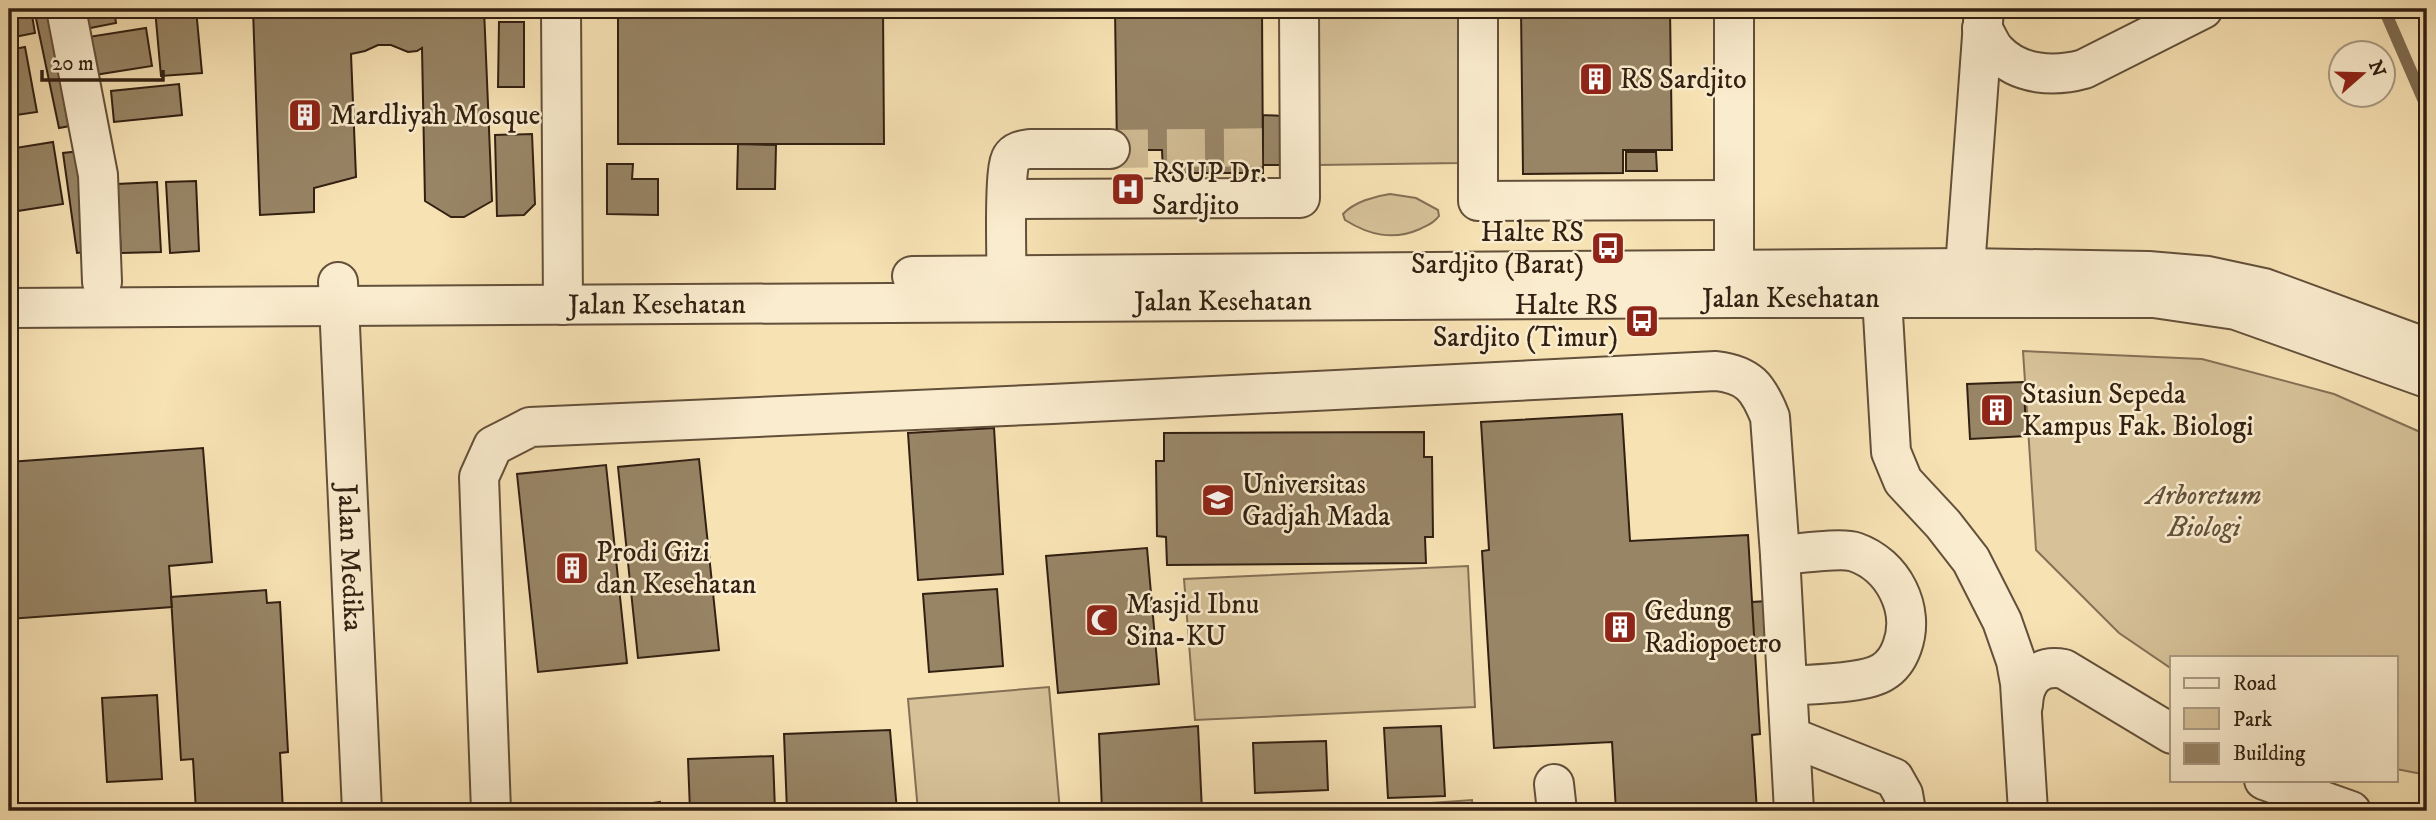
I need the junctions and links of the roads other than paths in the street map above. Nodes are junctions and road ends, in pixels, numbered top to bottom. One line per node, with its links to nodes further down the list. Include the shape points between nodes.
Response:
1 (66, 9): 12 (street, via 98,174)
2 (561, 9): 16 (street)
3 (1299, 9): 9 (street, via 1296,147 1300,198)
4 (1478, 9): 10 (street, via 1478,201)
5 (1734, 9): 10 (street)
6 (2203, 9): 7 (street, via 2066,74 2028,70 2008,62 1995,50)
7 (1983, 18): 11 (street)
8 (1110, 149): 9 (street, via 1015,153 1007,166)
9 (1007, 200): 15 (street)
10 (1734, 200): 14 (street)
11 (1965, 268): 14 (street, Jalan Kesehatan); 20 (street, Jalan Kesehatan, via 2148,271 2238,281)
12 (102, 282): 13 (street, Jalan Kesehatan); 17 (street, Jalan Kesehatan)
13 (9, 283)
14 (1734, 284): 15 (street, Jalan Kesehatan); 18 (street, Jalan Kesehatan)
15 (1007, 288): 16 (street, Jalan Kesehatan)
16 (563, 292): 17 (street, Jalan Kesehatan)
17 (338, 293): 19 (street, Jalan Kesehatan); 28 (street, Jalan Medika)
18 (1882, 297): 21 (street, Jalan Kesehatan, via 2154,298 2205,304 2260,317); 24 (street, via 1888,437 1895,466 1912,493 1956,539 1987,589 2016,661)
19 (9, 308)
20 (2427, 348)
21 (2427, 378)
22 (1780, 555): 23 (street); 23 (street, via 1851,551 1873,560 1900,593 1907,617 1897,659 1882,673); 29 (street, via 1770,417 1750,383 1735,373 1716,371 530,426 493,446 479,477)
23 (1788, 687): 26 (street)
24 (2022, 705): 25 (street, via 2033,675 2044,668 2064,669); 32 (street)
25 (2170, 733)
26 (1791, 737): 30 (street); 31 (street, via 1894,778)
27 (2269, 782): 33 (street)
28 (362, 811)
29 (491, 811)
30 (1794, 811)
31 (1906, 811)
32 (2028, 811)
33 (2351, 811)

